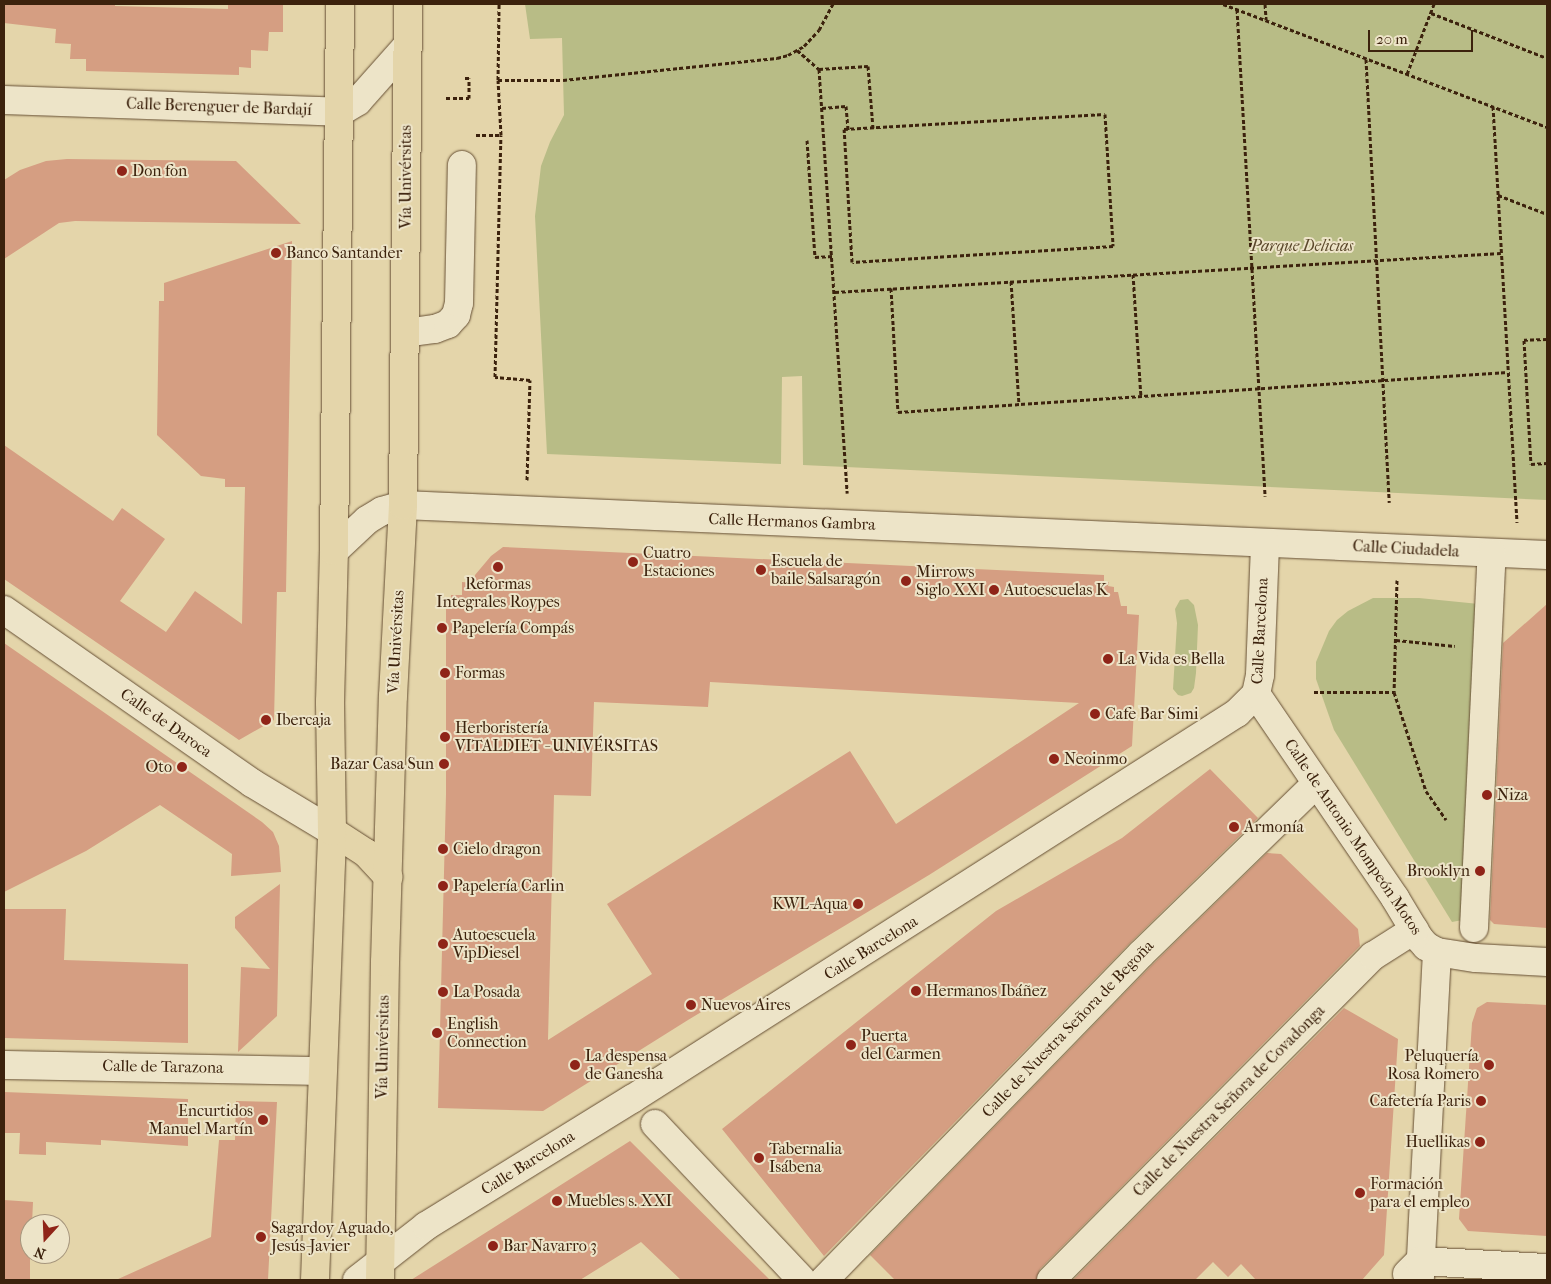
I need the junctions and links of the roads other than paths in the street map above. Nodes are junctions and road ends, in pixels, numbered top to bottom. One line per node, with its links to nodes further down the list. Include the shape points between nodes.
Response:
1 (340, 4): 5 (main road)
2 (408, 4): 3 (main road, Vía Univérsitas)
3 (406, 47): 5 (street, via 358,101); 7 (main road, Vía Univérsitas)
4 (4, 100): 5 (street, Calle Berenguer de Bardají)
5 (340, 112): 10 (main road)
6 (462, 165): 7 (street, via 459,303 456,314 448,324 435,329)
7 (405, 333): 8 (main road, Vía Univérsitas)
8 (403, 506): 9 (street, Calle Hermanos Gambra); 10 (street, Calle Hermanos Gambra, via 382,511 367,520); 17 (main road, Vía Univérsitas)
9 (1265, 543): 11 (street, Calle Ciudadela); 14 (street, Calle Barcelona, via 1260,675)
10 (334, 551): 16 (main road, via 330,702)
11 (1492, 553): 12 (street, Calle Ciudadela); 18 (street)
12 (1547, 555)
13 (4, 610): 16 (street, Calle de Daroca, via 252,783)
14 (1256, 694): 15 (street, Calle de Antonio Mompeón Motos); 27 (street, Calle Barcelona, via 1209,733 649,1089 426,1226)
15 (1317, 783): 19 (street, Calle de Antonio Mompeón Motos); 31 (street, Calle de Nuestra Señora de Begoña, via 1148,947)
16 (332, 831): 17 (main road, via 366,853); 23 (main road)
17 (388, 877): 27 (main road, Vía Univérsitas)
18 (1474, 928)
19 (1414, 930): 20 (street, Calle de Antonio Mompeón Motos, via 1426,946); 32 (street, Calle de Nuestra Señora de Covadonga, via 1373,956)
20 (1437, 952): 21 (street); 26 (street)
21 (1547, 962)
22 (4, 1065): 23 (street, Calle de Tarazona)
23 (322, 1070): 28 (main road)
24 (655, 1124): 30 (street)
25 (1547, 1268): 26 (street)
26 (1420, 1270): 33 (street)
27 (380, 1271): 29 (street, Calle Barcelona)
28 (315, 1280)
29 (357, 1280)
30 (802, 1280)
31 (824, 1280)
32 (1051, 1280)
33 (1402, 1280)

